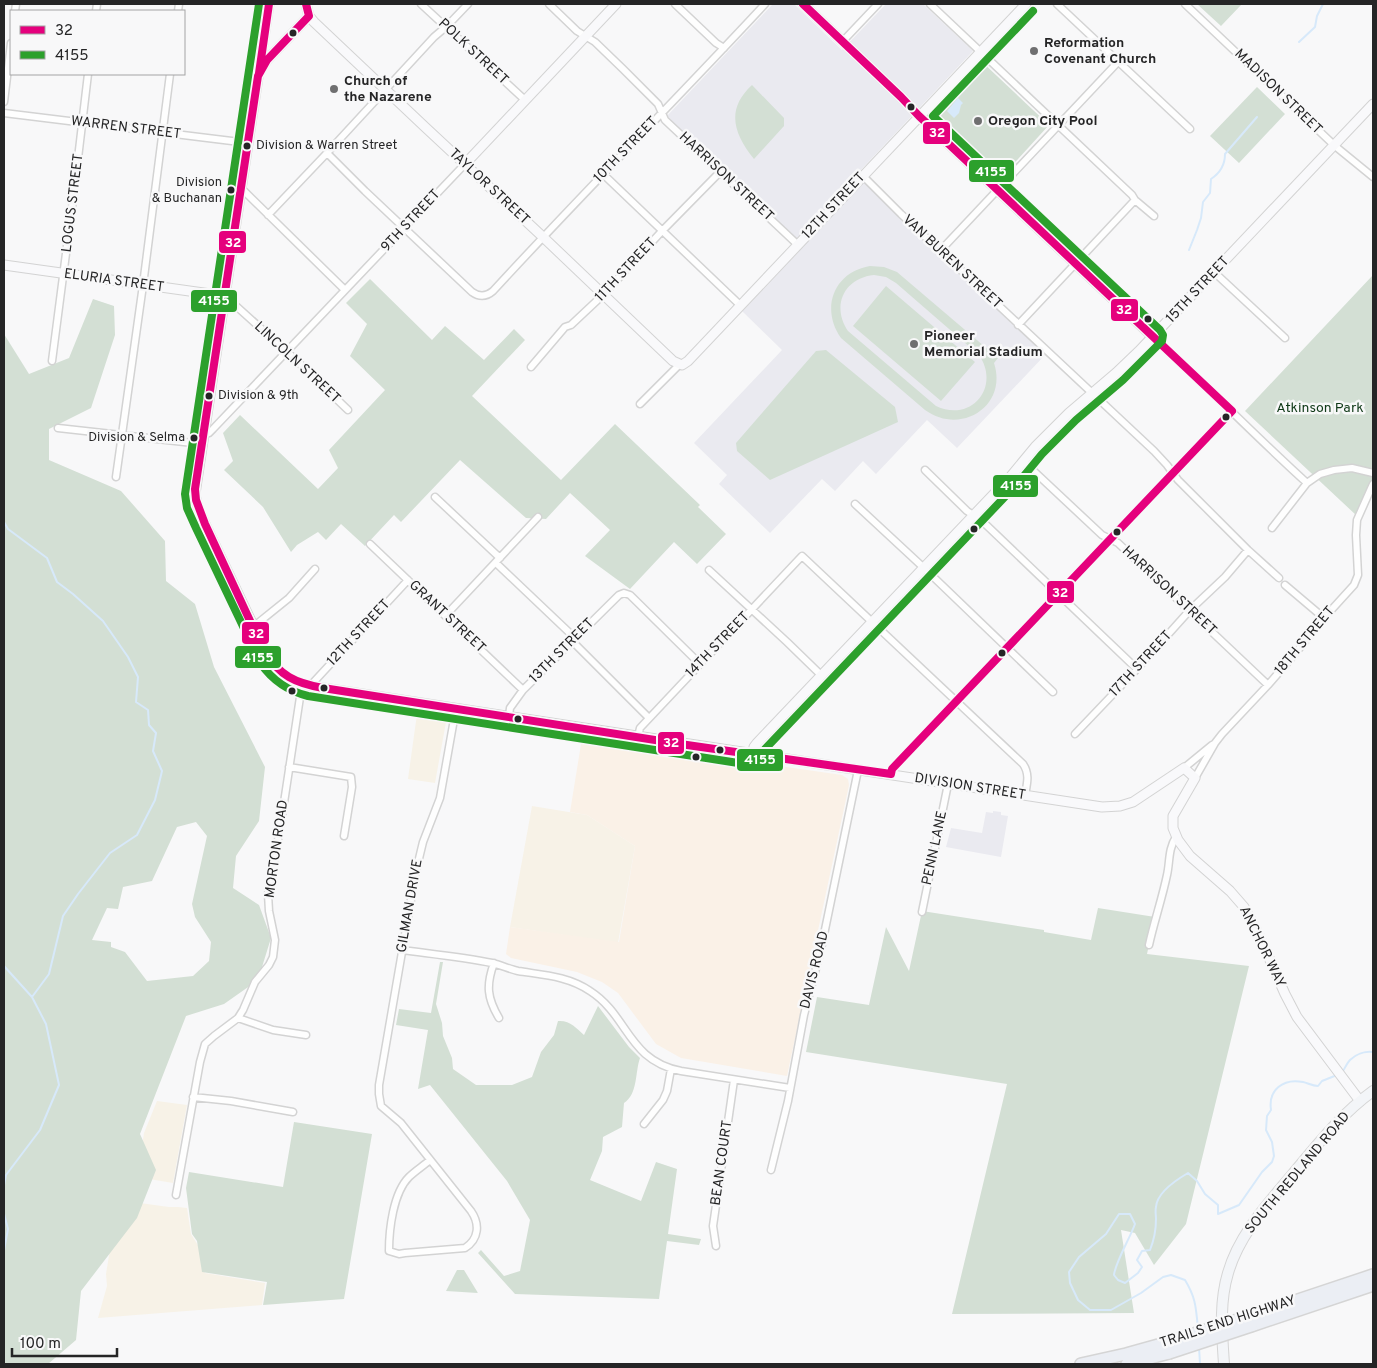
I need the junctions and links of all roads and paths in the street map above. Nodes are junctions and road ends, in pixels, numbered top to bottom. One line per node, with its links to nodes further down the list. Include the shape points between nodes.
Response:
1 (268, 4): 25 (street, DIVISION STREET)
2 (306, 4): 15 (street, TAYLOR STREET)
3 (422, 4): 16 (street, POLK STREET)
4 (468, 4): 16 (street)
5 (548, 4): 17 (street, HARRISON STREET)
6 (616, 4): 17 (street, 9TH STREET)
7 (675, 4): 19 (street)
8 (765, 4): 19 (street, 10TH STREET)
9 (803, 4): 18 (street)
10 (878, 4): 18 (street)
11 (930, 4): 21 (street)
12 (1026, 4): 21 (street, 12TH STREET)
13 (1057, 4): 22 (street)
14 (1185, 4): 38 (street, MADISON STREET)
15 (310, 16): 25 (street, via 267,60); 26 (street, TAYLOR STREET)
16 (446, 26): 26 (street); 27 (street, POLK STREET)
17 (585, 37): 27 (street, 9TH STREET); 31 (street, HARRISON STREET, via 595,42 623,69 658,104)
18 (843, 41): 32 (street)
19 (724, 48): 31 (street, 10TH STREET)
20 (10, 51): 28 (street)
21 (980, 52): 32 (street, 12TH STREET); 34 (street)
22 (1118, 62): 34 (street); 35 (street)
23 (88, 75): 33 (street, LOGUS STREET)
24 (170, 75): 36 (street)
25 (258, 76): 37 (street, DIVISION STREET)
26 (386, 90): 39 (street); 40 (street, TAYLOR STREET)
27 (525, 100): 40 (street, 9TH STREET)
28 (4, 102)
29 (1373, 104): 38 (street, 15TH STREET)
30 (4, 113): 33 (street, WARREN STREET)
31 (662, 113): 41 (street, HARRISON STREET, via 665,120); 42 (street, 10TH STREET)
32 (919, 116): 43 (street, 12TH STREET); 46 (street)
33 (83, 123): 36 (street, WARREN STREET); 58 (street, LOGUS STREET)
34 (1059, 126): 46 (street); 47 (street)
35 (1190, 129)
36 (162, 132): 37 (street, WARREN STREET); 59 (street)
37 (248, 143): 45 (street, DIVISION STREET)
38 (1334, 146): 44 (street, MADISON STREET); 57 (street, 15TH STREET)
39 (327, 153): 48 (street); 50 (street)
40 (465, 164): 50 (street, 9TH STREET); 52 (street, TAYLOR STREET)
41 (720, 172): 51 (street, 11TH STREET); 53 (street, HARRISON STREET)
42 (603, 174): 51 (street); 52 (street, 10TH STREET)
43 (863, 176): 53 (street, 12TH STREET); 54 (street, VAN BUREN STREET)
44 (1373, 177)
45 (241, 188): 48 (street); 62 (street, DIVISION STREET)
46 (998, 190): 54 (street); 55 (street)
47 (1135, 200): 49 (street); 55 (street)
48 (268, 215): 60 (street)
49 (1154, 216)
50 (404, 228): 52 (street, 10TH STREET, via 479,296 493,291); 60 (street, 9TH STREET)
51 (662, 230): 61 (street, 11TH STREET); 63 (street)
52 (543, 237): 61 (street, TAYLOR STREET)
53 (798, 245): 63 (street, 12TH STREET)
54 (940, 251): 64 (street, VAN BUREN STREET)
55 (1076, 264): 64 (street); 65 (street)
56 (4, 265): 58 (street, ELURIA STREET)
57 (1215, 273): 65 (street, 15TH STREET); 66 (street)
58 (64, 274): 59 (street, ELURIA STREET); 68 (street, LOGUS STREET)
59 (143, 285): 62 (street, ELURIA STREET); 76 (street)
60 (345, 290): 67 (street, 9TH STREET)
61 (604, 294): 69 (street, TAYLOR STREET); 70 (street, 11TH STREET, via 565,327)
62 (225, 296): 67 (street, LINCOLN STREET); 77 (street, DIVISION STREET)
63 (740, 304): 69 (street, 12TH STREET, via 687,363)
64 (1018, 324): 71 (street, VAN BUREN STREET)
65 (1154, 337): 71 (street, 15TH STREET); 74 (street)
66 (1286, 338)
67 (287, 353): 73 (street, LINCOLN STREET); 77 (street, 9TH STREET)
68 (52, 361)
69 (680, 365): 72 (street, 12TH STREET)
70 (531, 367)
71 (1092, 393): 78 (street, 15TH STREET); 81 (street, VAN BUREN STREET, via 1154,451)
72 (640, 404)
73 (348, 410)
74 (1232, 411): 81 (street); 83 (street)
75 (58, 428): 76 (street)
76 (122, 435): 77 (street); 82 (street)
77 (203, 439): 106 (street, DIVISION STREET, via 196,500)
78 (1023, 461): 87 (street, 15TH STREET); 90 (street, HARRISON STREET)
79 (925, 470): 87 (street)
80 (1373, 472): 83 (street, via 1352,468 1334,470 1320,474)
81 (1172, 474): 90 (street); 92 (street, VAN BUREN STREET)
82 (116, 477)
83 (1307, 484): 89 (street)
84 (1373, 484): 104 (street, 18TH STREET, via 1356,524 1358,575 1354,585)
85 (435, 496): 93 (street)
86 (855, 504): 94 (street)
87 (974, 515): 94 (street, 15TH STREET); 100 (street)
88 (538, 517): 93 (street)
89 (1272, 528)
90 (1110, 539): 100 (street); 102 (street, HARRISON STREET)
91 (370, 544): 98 (street, GRANT STREET)
92 (1248, 550): 97 (street, VAN BUREN STREET); 102 (street, 17TH STREET)
93 (498, 560): 103 (street); 107 (street)
94 (924, 568): 105 (street, 15TH STREET); 108 (street)
95 (315, 569): 106 (street, via 289,598)
96 (709, 570): 101 (street)
97 (1278, 578)
98 (408, 580): 103 (street, GRANT STREET); 112 (street, 12TH STREET)
99 (1285, 585): 104 (street)
100 (1058, 593): 108 (street); 110 (street)
101 (752, 609): 105 (street, 14TH STREET, via 802,556); 109 (street, 14TH STREET); 111 (street)
102 (1190, 610): 110 (street, 17TH STREET); 113 (street, HARRISON STREET)
103 (446, 616): 114 (street, GRANT STREET)
104 (1324, 618): 113 (street, 18TH STREET)
105 (872, 622): 111 (street, 15TH STREET); 116 (street)
106 (253, 627): 112 (street, DIVISION STREET, via 275,667 286,677)
107 (573, 639): 109 (street, 13TH STREET, via 624,593 630,595); 114 (street, 13TH STREET); 119 (street)
108 (1007, 648): 115 (street); 116 (street)
109 (700, 664): 119 (street, 14TH STREET)
110 (1137, 668): 120 (street, 17TH STREET)
111 (822, 676): 123 (street, 15TH STREET, via 757,743)
112 (306, 685): 117 (street, DIVISION STREET); 124 (street, MORTON ROAD)
113 (1268, 685): 122 (street, 18TH STREET)
114 (523, 690): 118 (street, 13TH STREET, via 510,708)
115 (1053, 692)
116 (957, 702): 127 (street, via 892,769); 130 (street, via 1027,769)
117 (456, 708): 118 (street, DIVISION STREET); 136 (street, GILMAN DRIVE, via 440,798 419,857)
118 (509, 716): 121 (street, DIVISION STREET)
119 (649, 718): 121 (street, 14TH STREET, via 640,728)
120 (1075, 734)
121 (638, 737): 123 (street, DIVISION STREET)
122 (1215, 743): 125 (street, 18TH STREET); 128 (street, 18TH STREET)
123 (752, 754): 126 (street, DIVISION STREET)
124 (289, 768): 132 (street, via 351,777); 138 (street, MORTON ROAD, via 268,894 274,949 269,965 255,982)
125 (1184, 768): 128 (street); 131 (street, 18TH STREET)
126 (858, 770): 127 (street, DIVISION STREET); 143 (street, DAVIS ROAD)
127 (891, 774): 129 (street, DIVISION STREET)
128 (1195, 778): 133 (street, 18TH STREET, via 1173,816 1172,828)
129 (948, 784): 130 (street, DIVISION STREET); 134 (street, PENN LANE)
130 (1025, 796): 131 (street, DIVISION STREET, via 1102,807)
131 (1132, 802)
132 (344, 836)
133 (1176, 837): 135 (street, via 1170,848); 146 (street, ANCHOR WAY, via 1186,852 1244,907 1302,1024)
134 (922, 912)
135 (1149, 945)
136 (402, 950): 137 (street); 149 (street, GILMAN DRIVE, via 379,1094 381,1106 401,1123)
137 (494, 963): 139 (street, via 488,990); 141 (street, via 556,976 584,987 598,996 618,1018 640,1050)
138 (238, 1018): 140 (street, via 273,1030); 145 (street, MORTON ROAD, via 205,1044)
139 (499, 1018)
140 (306, 1035)
141 (670, 1069): 142 (street); 148 (street, via 663,1100)
142 (734, 1080): 143 (street); 152 (street, BEAN COURT, via 714,1226)
143 (790, 1088): 150 (street, DAVIS ROAD)
144 (1373, 1091): 146 (main road, SOUTH REDLAND ROAD)
145 (193, 1097): 147 (street); 151 (street, MORTON ROAD)
146 (1360, 1101): 159 (main road, SOUTH REDLAND ROAD, via 1312,1151 1260,1214 1240,1244 1230,1264 1224,1292)
147 (293, 1112)
148 (644, 1124)
149 (430, 1160): 149 (street, via 476,1217 475,1238 465,1248 405,1254 389,1251 399,1192 409,1177)
150 (771, 1170)
151 (176, 1195)
152 (716, 1246)
153 (1373, 1275): 155 (highway, TRAILS END HIGHWAY)
154 (1373, 1286): 155 (highway, TRAILS END HIGHWAY)
155 (1251, 1321): 156 (highway, TRAILS END HIGHWAY, bridge)
156 (1169, 1347): 157 (highway, TRAILS END HIGHWAY); 158 (highway, TRAILS END HIGHWAY)
157 (1081, 1364)
158 (1127, 1364)
159 (1224, 1364)

